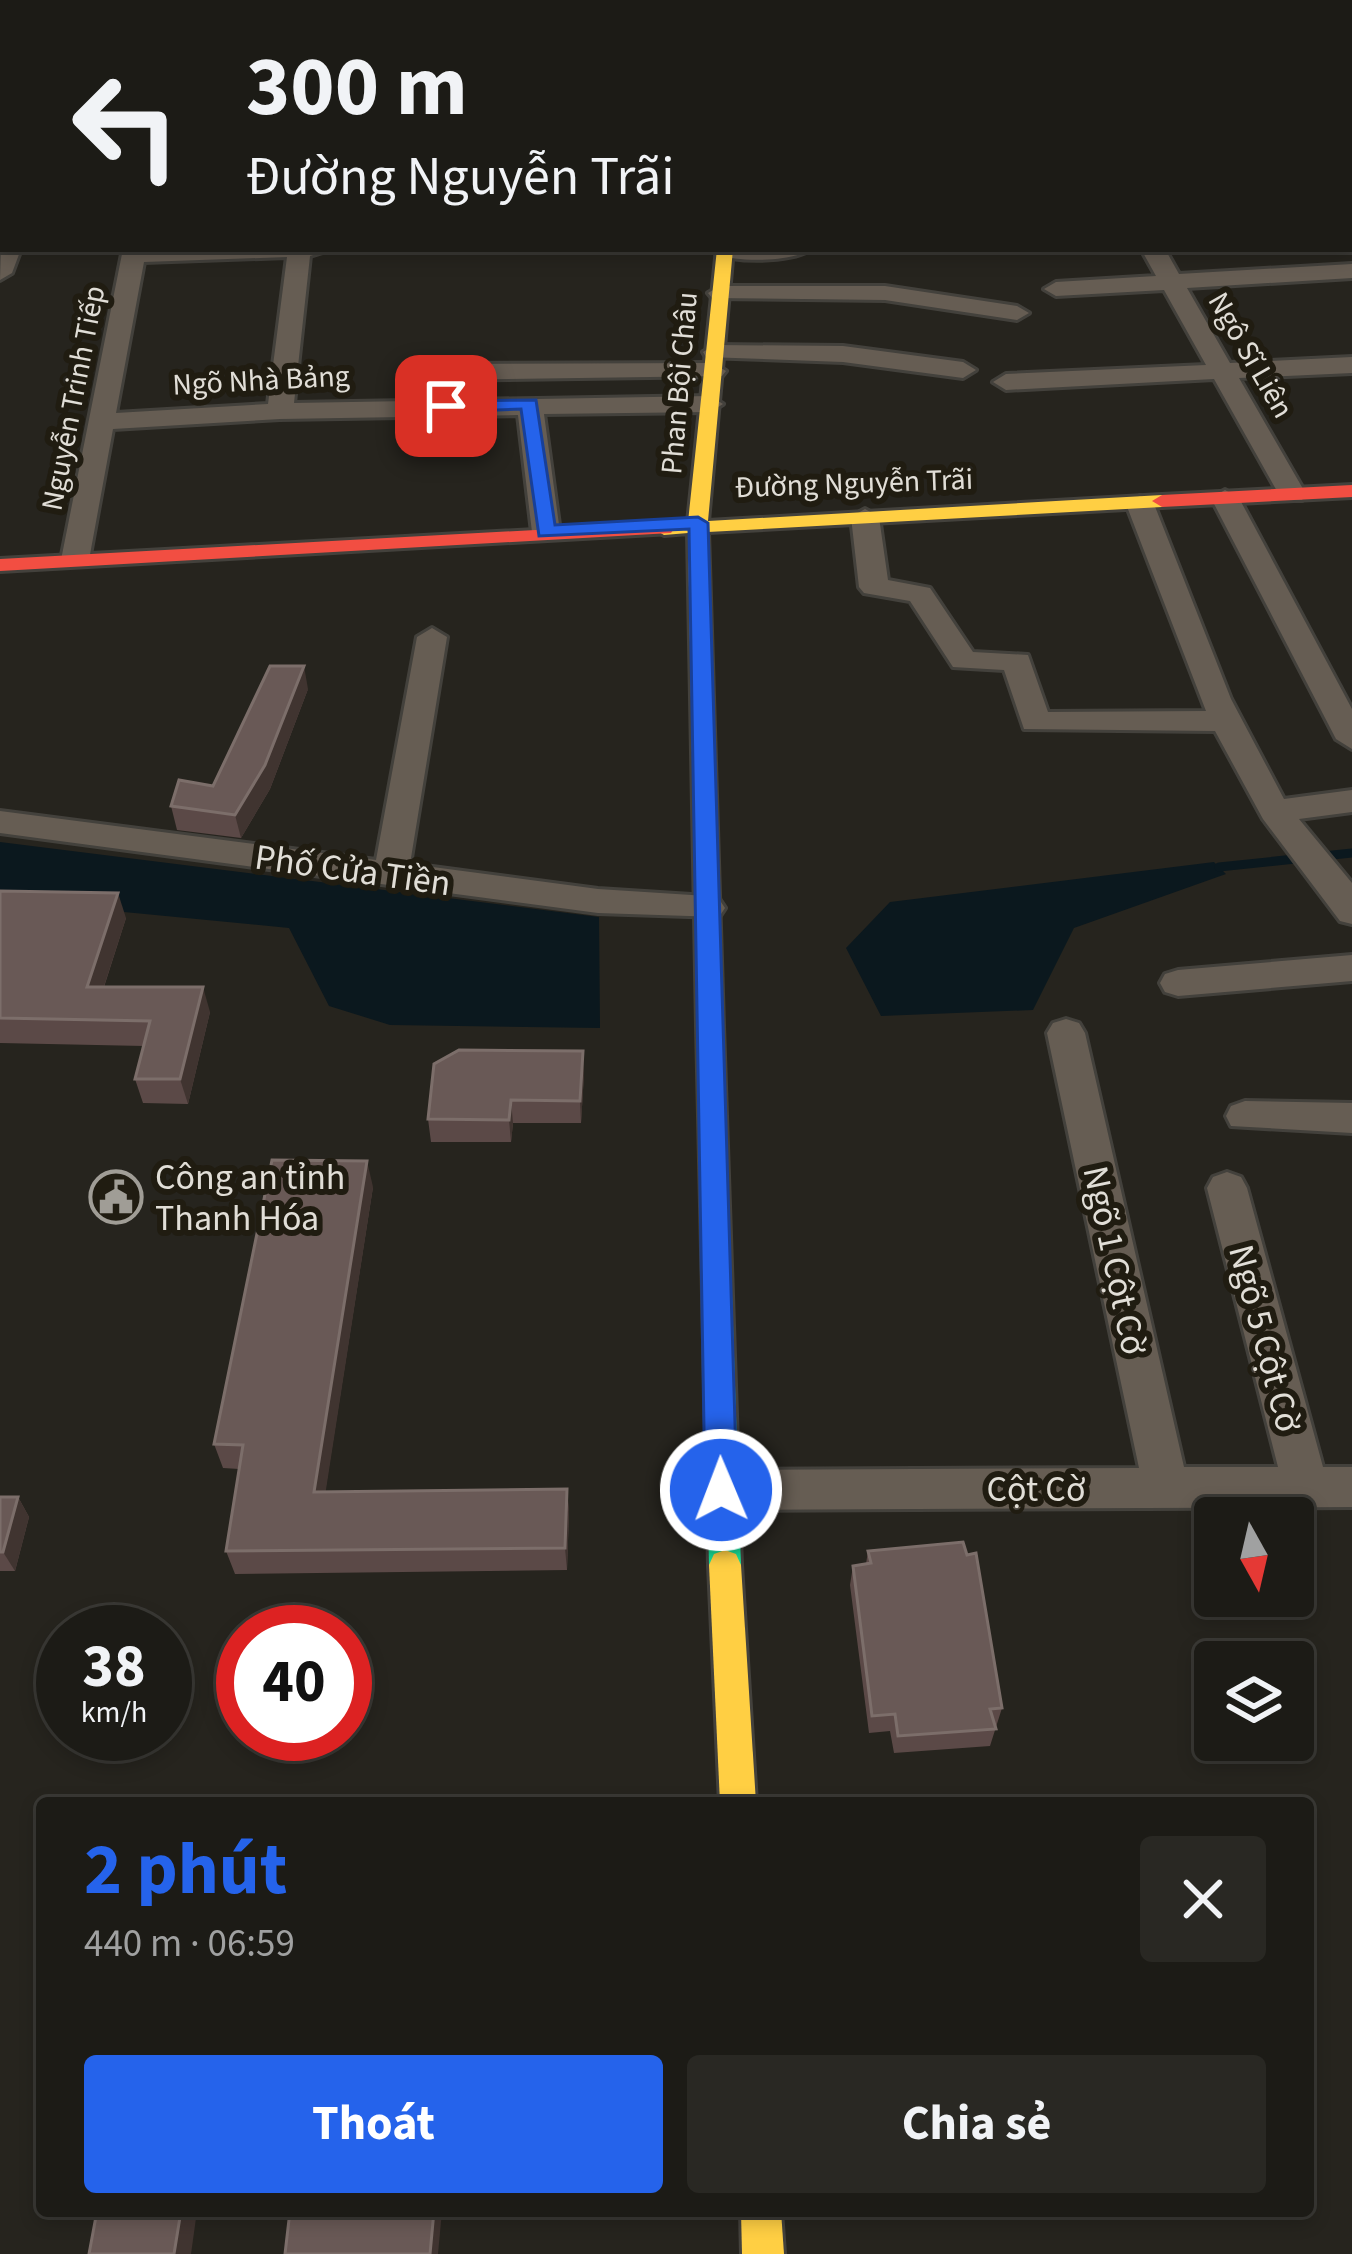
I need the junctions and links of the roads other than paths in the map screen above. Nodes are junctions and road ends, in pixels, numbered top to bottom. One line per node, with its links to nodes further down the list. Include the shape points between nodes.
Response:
1 (135, 252): 19 (street, Nguyễn Trinh Tiếp)
2 (299, 252): 18 (street)
3 (724, 252): 8 (main road, Phan Bội Châu)
4 (1155, 252): 6 (street, Ngô Sĩ Liên)
5 (1352, 271): 6 (street)
6 (1172, 282): 7 (street); 13 (street, Ngô Sĩ Liên)
7 (1056, 289)
8 (720, 293): 9 (street, via 885,292); 10 (main road, Phan Bội Châu)
9 (1017, 313)
10 (714, 362): 12 (street, via 843,354); 14 (street); 17 (main road, Phan Bội Châu)
11 (1352, 365): 13 (street)
12 (963, 370)
13 (1224, 371): 15 (street); 21 (street, Ngô Sĩ Liên)
14 (432, 372)
15 (1006, 382)
16 (530, 404): 17 (street, Ngõ Nhà Bảng); 18 (street, Ngõ Nhà Bảng); 26 (street)
17 (710, 404): 25 (main road, Phan Bội Châu)
18 (280, 411): 19 (street, Ngõ Nhà Bảng)
19 (104, 422): 27 (street, Nguyễn Trinh Tiếp)
20 (1352, 490): 21 (main road, Đường Nguyễn Trãi)
21 (1292, 494): 22 (main road, Đường Nguyễn Trãi)
22 (1226, 499): 23 (main road, Đường Nguyễn Trãi); 31 (street)
23 (1140, 504): 24 (main road, Đường Nguyễn Trãi); 30 (street)
24 (865, 517): 25 (main road, Đường Nguyễn Trãi); 30 (street, via 874,586 920,594 964,661 1017,661 1035,722)
25 (698, 523): 26 (main road, Đường Nguyễn Trãi); 36 (main road, Phan Bội Châu)
26 (546, 532): 27 (main road, Đường Nguyễn Trãi)
27 (75, 560): 28 (main road, Đường Nguyễn Trãi)
28 (0, 565)
29 (433, 638): 35 (street)
30 (1226, 721): 33 (street)
31 (1352, 739)
32 (1352, 801): 33 (street)
33 (1275, 811): 37 (street)
34 (0, 822): 35 (street, Phố Cửa Tiền)
35 (391, 874): 36 (street, Phố Cửa Tiền)
36 (707, 908): 47 (main road, Phan Bội Châu)
37 (1352, 912)
38 (1352, 968): 39 (street)
39 (1178, 983)
40 (1066, 1033): 46 (street, Ngõ 1 Cột Cờ)
41 (1245, 1116): 42 (street)
42 (1352, 1118)
43 (1227, 1188): 44 (street, Ngõ 5 Cột Cờ)
44 (1306, 1487): 45 (street, Cột Cờ); 46 (street, Cột Cờ)
45 (1352, 1487)
46 (1166, 1488): 47 (street, Cột Cờ)
47 (721, 1490): 48 (main road, Phan Bội Châu)
48 (738, 1797)
49 (761, 2217): 50 (main road)
50 (763, 2254)

